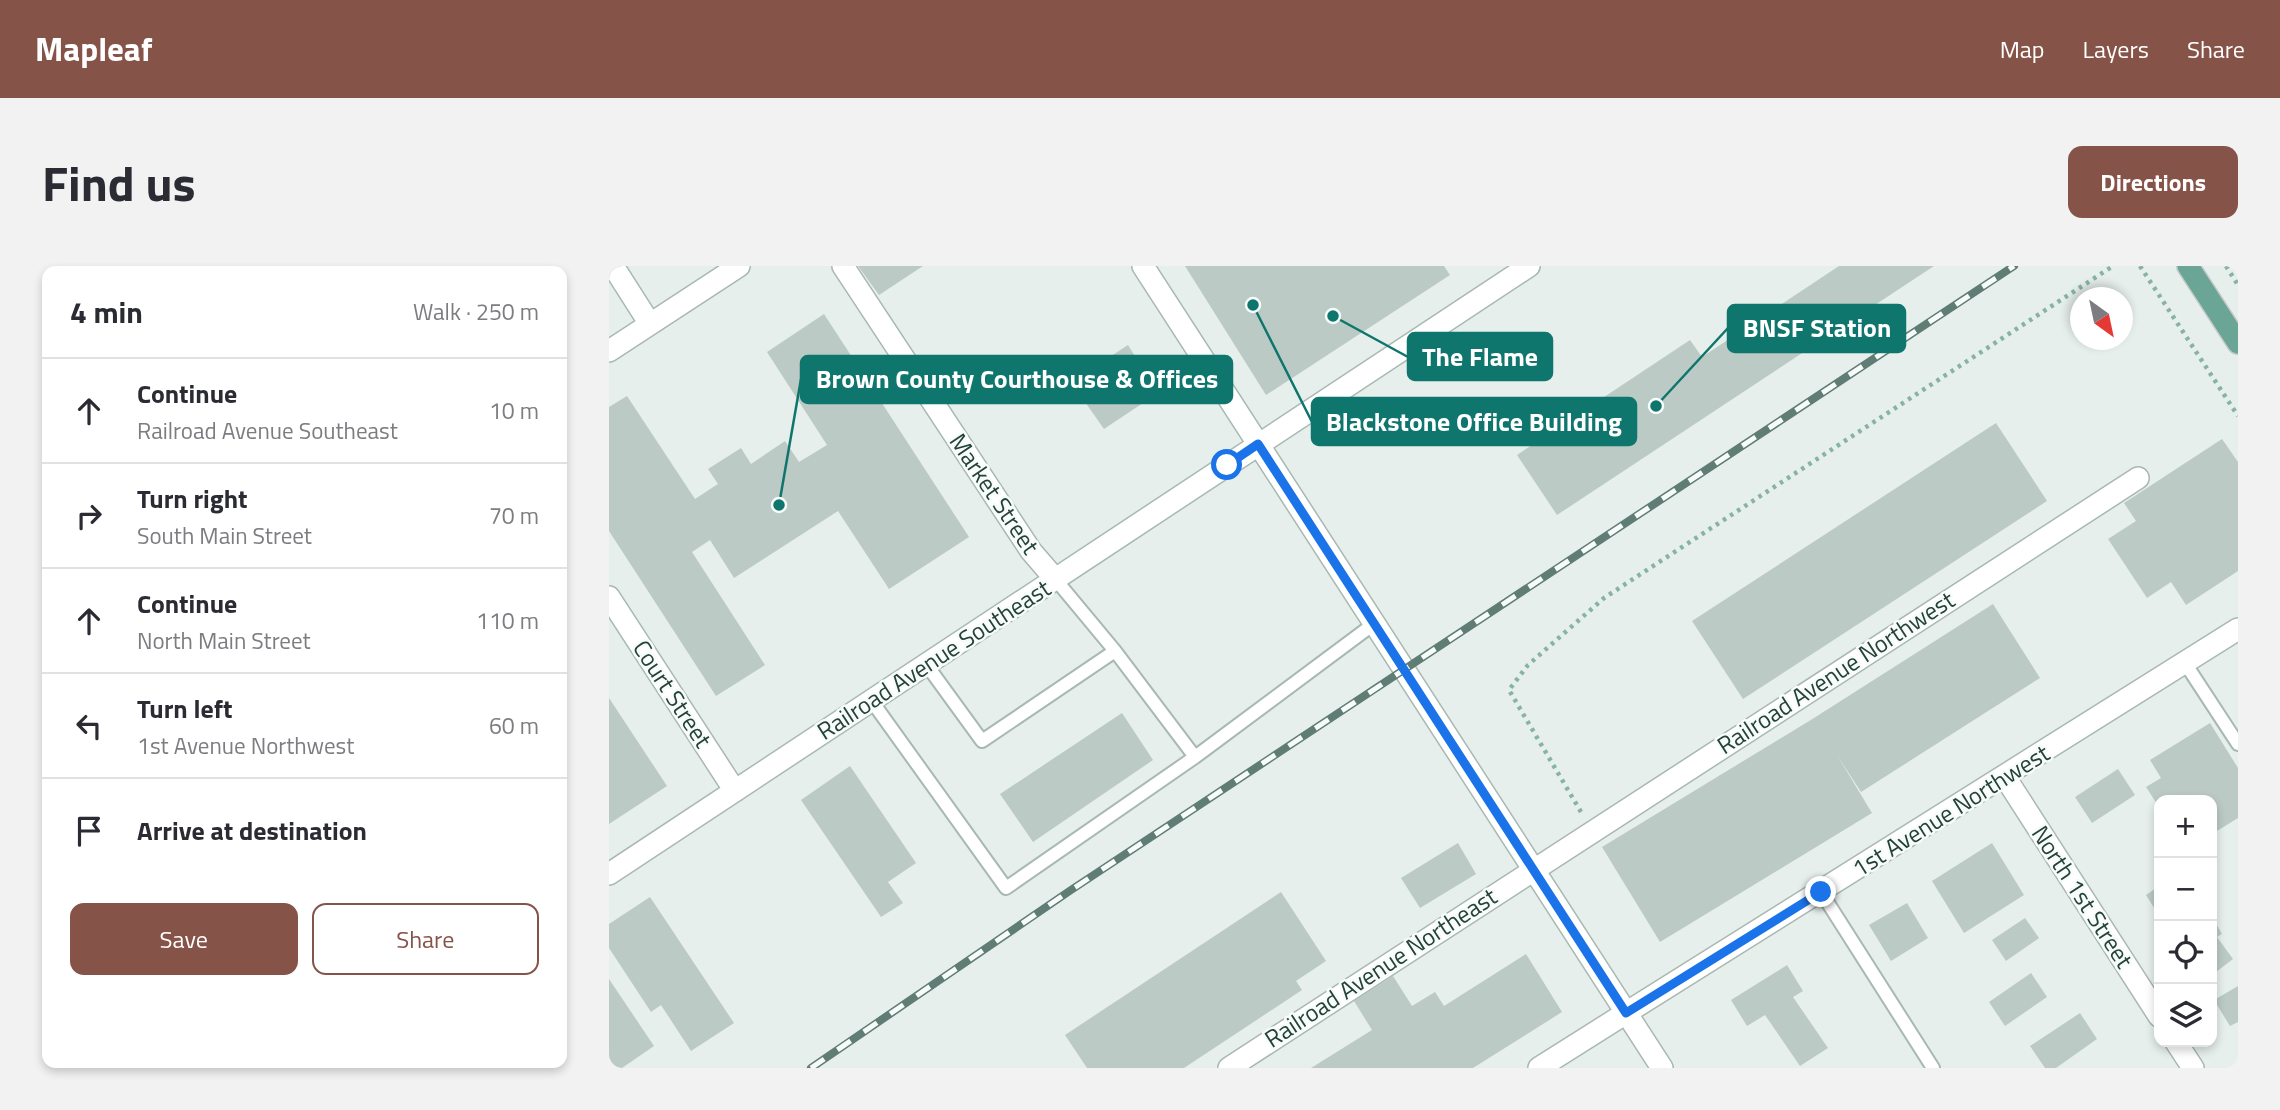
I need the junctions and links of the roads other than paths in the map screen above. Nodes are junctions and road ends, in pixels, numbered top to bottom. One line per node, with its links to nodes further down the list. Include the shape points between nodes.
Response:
1 (613, 266): 7 (street)
2 (739, 266): 7 (street)
3 (843, 266): 12 (street, Market Street, via 1031,551)
4 (1143, 266): 10 (street)
5 (1529, 266): 10 (street, Railroad Avenue Southeast)
6 (2192, 272): 8 (main road)
7 (650, 324): 9 (street)
8 (2238, 343)
9 (609, 351)
10 (1258, 444): 12 (street, Railroad Avenue Southeast); 14 (street)
11 (2138, 478): 24 (street, Railroad Avenue Northwest)
12 (1056, 580): 16 (lane); 18 (street, Railroad Avenue Southeast)
13 (609, 597): 23 (street, Court Street)
14 (1375, 624): 21 (lane); 24 (street)
15 (2238, 629): 17 (street, 1st Avenue Northwest)
16 (1115, 651): 18 (lane, via 982,741); 21 (lane)
17 (2185, 663): 20 (lane); 22 (street, 1st Avenue Northwest)
18 (926, 664): 19 (street, Railroad Avenue Southeast)
19 (871, 701): 21 (lane, via 1006,888); 23 (street, Railroad Avenue Southeast)
20 (2238, 744)
21 (1195, 757)
22 (2005, 777): 26 (street, 1st Avenue Northwest); 27 (street, North 1st Street)
23 (735, 791): 25 (street, Railroad Avenue Southeast)
24 (1533, 869): 28 (street); 30 (street, Railroad Avenue Northeast)
25 (609, 874)
26 (1821, 892): 28 (street, 1st Avenue Northwest); 33 (lane)
27 (2154, 1008)
28 (1626, 1013): 31 (street, 1st Avenue Northwest); 32 (street)
29 (2179, 1047): 34 (street)
30 (1229, 1068)
31 (1539, 1068)
32 (1662, 1068)
33 (1933, 1068)
34 (2193, 1068)

